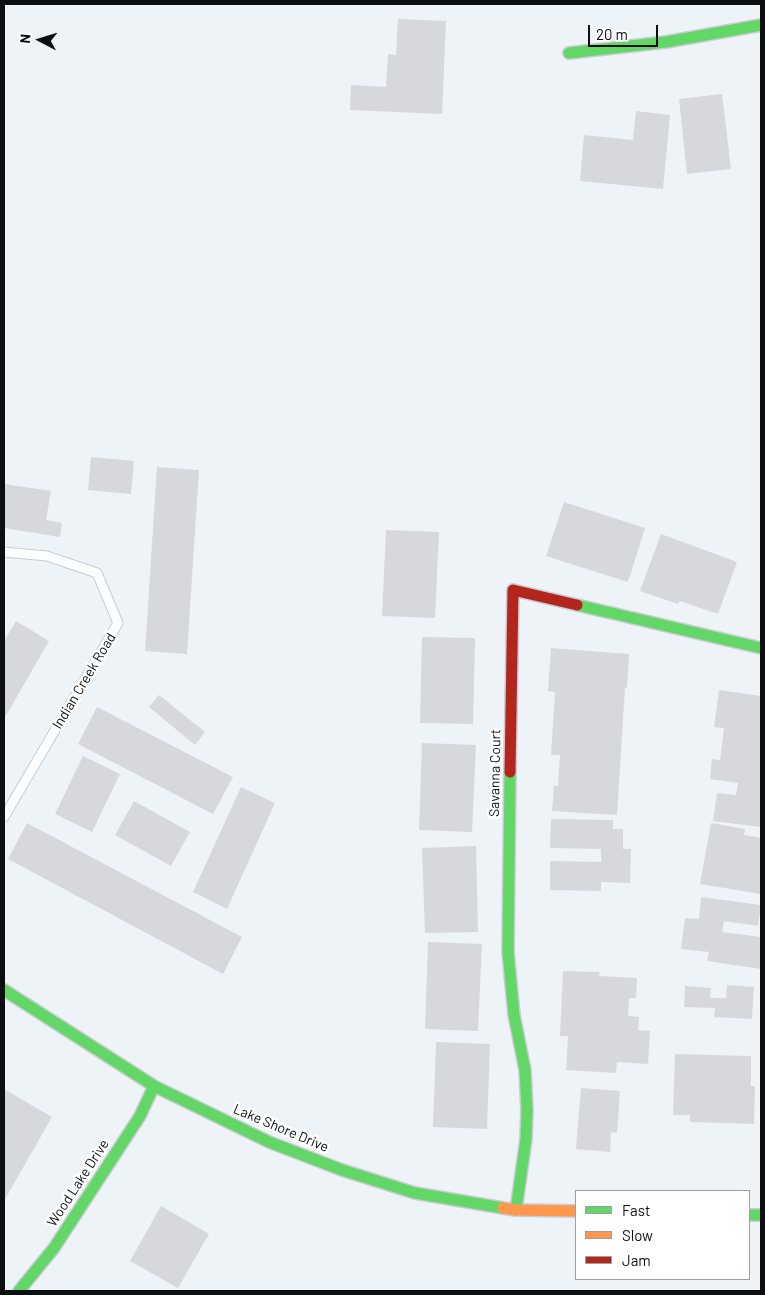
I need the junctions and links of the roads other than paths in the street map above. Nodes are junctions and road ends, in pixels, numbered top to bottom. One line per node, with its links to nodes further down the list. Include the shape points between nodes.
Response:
1 (761, 25): 2 (street, via 610,50)
2 (569, 53)
3 (4, 552): 5 (lane, Indian Creek Road, via 47,556 97,573 118,623)
4 (761, 648): 8 (street, Savanna Court, via 513,590 508,952 514,1015 525,1070 527,1110)
5 (4, 817)
6 (4, 990): 7 (street, Lake Shore Drive)
7 (154, 1086): 8 (street, Lake Shore Drive, via 269,1142 342,1170 415,1193); 10 (street, Wood Lake Drive, via 140,1116 54,1248)
8 (516, 1210): 9 (street, Lake Shore Drive)
9 (575, 1211)
10 (19, 1291)

